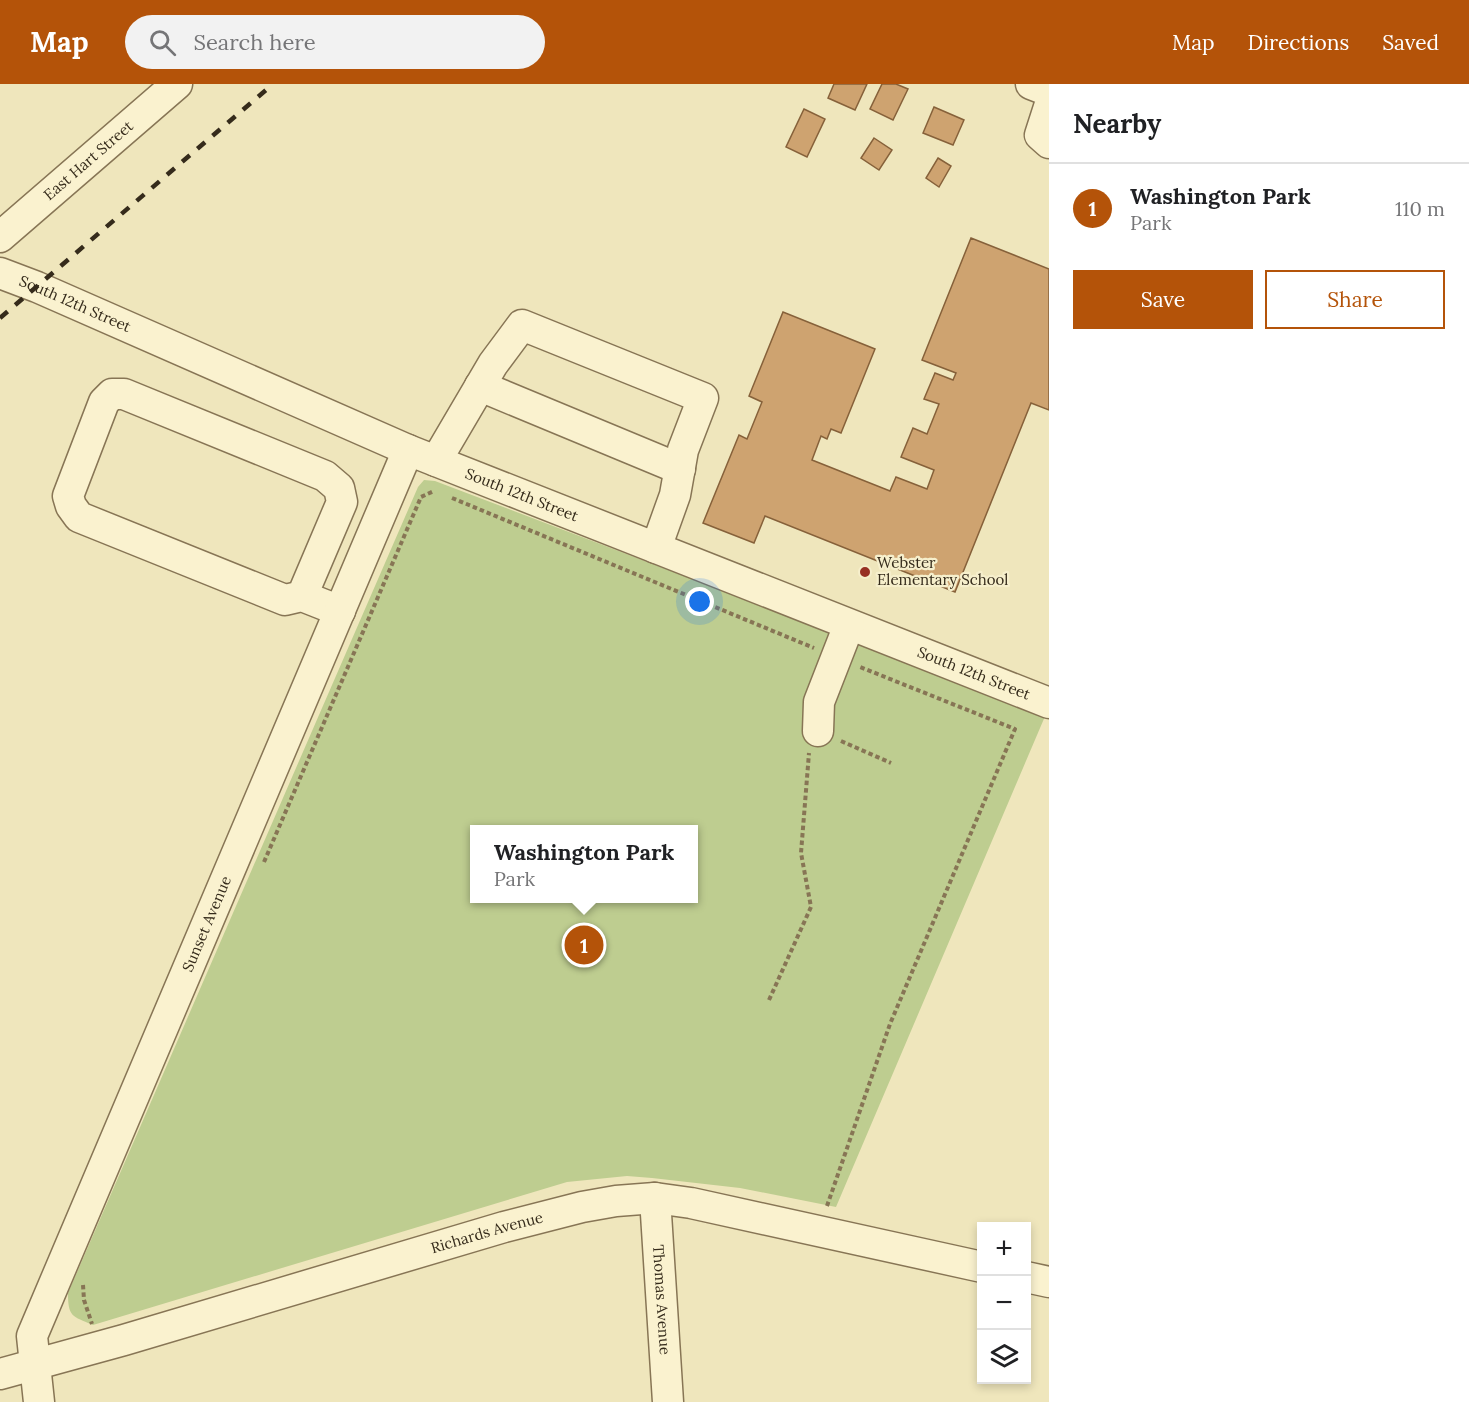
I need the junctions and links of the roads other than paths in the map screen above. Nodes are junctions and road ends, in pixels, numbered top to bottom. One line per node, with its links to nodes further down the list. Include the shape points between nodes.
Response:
1 (177, 84): 6 (street, East Hart Street)
2 (1031, 84): 3 (street)
3 (1049, 92)
4 (1049, 107): 5 (street, via 1041,135)
5 (1049, 143)
6 (0, 237)
7 (0, 273): 9 (street, South 12th Street)
8 (480, 386): 10 (street); 11 (street); 11 (street, via 522,325 703,398)
9 (408, 450): 10 (street, South 12th Street); 14 (street, Sunset Avenue)
10 (436, 461): 12 (street, South 12th Street)
11 (680, 469): 12 (street)
12 (656, 548): 15 (street, South 12th Street)
13 (302, 596): 13 (street, via 342,502 339,488 325,476 124,394 112,394 104,402 68,496 79,518 285,600); 14 (street)
14 (340, 611): 22 (street, Sunset Avenue, via 32,1336)
15 (849, 625): 16 (street, South 12th Street); 17 (street, via 819,702)
16 (1049, 703)
17 (818, 731)
18 (655, 1198): 19 (street, Richards Avenue); 22 (street, Richards Avenue, via 582,1207 504,1227); 25 (street, Thomas Avenue)
19 (977, 1266)
20 (1031, 1278): 21 (street)
21 (1049, 1282)
22 (35, 1365): 23 (street, Richards Avenue); 24 (street, Sunset Avenue)
23 (0, 1374)
24 (39, 1402)
25 (668, 1402)

